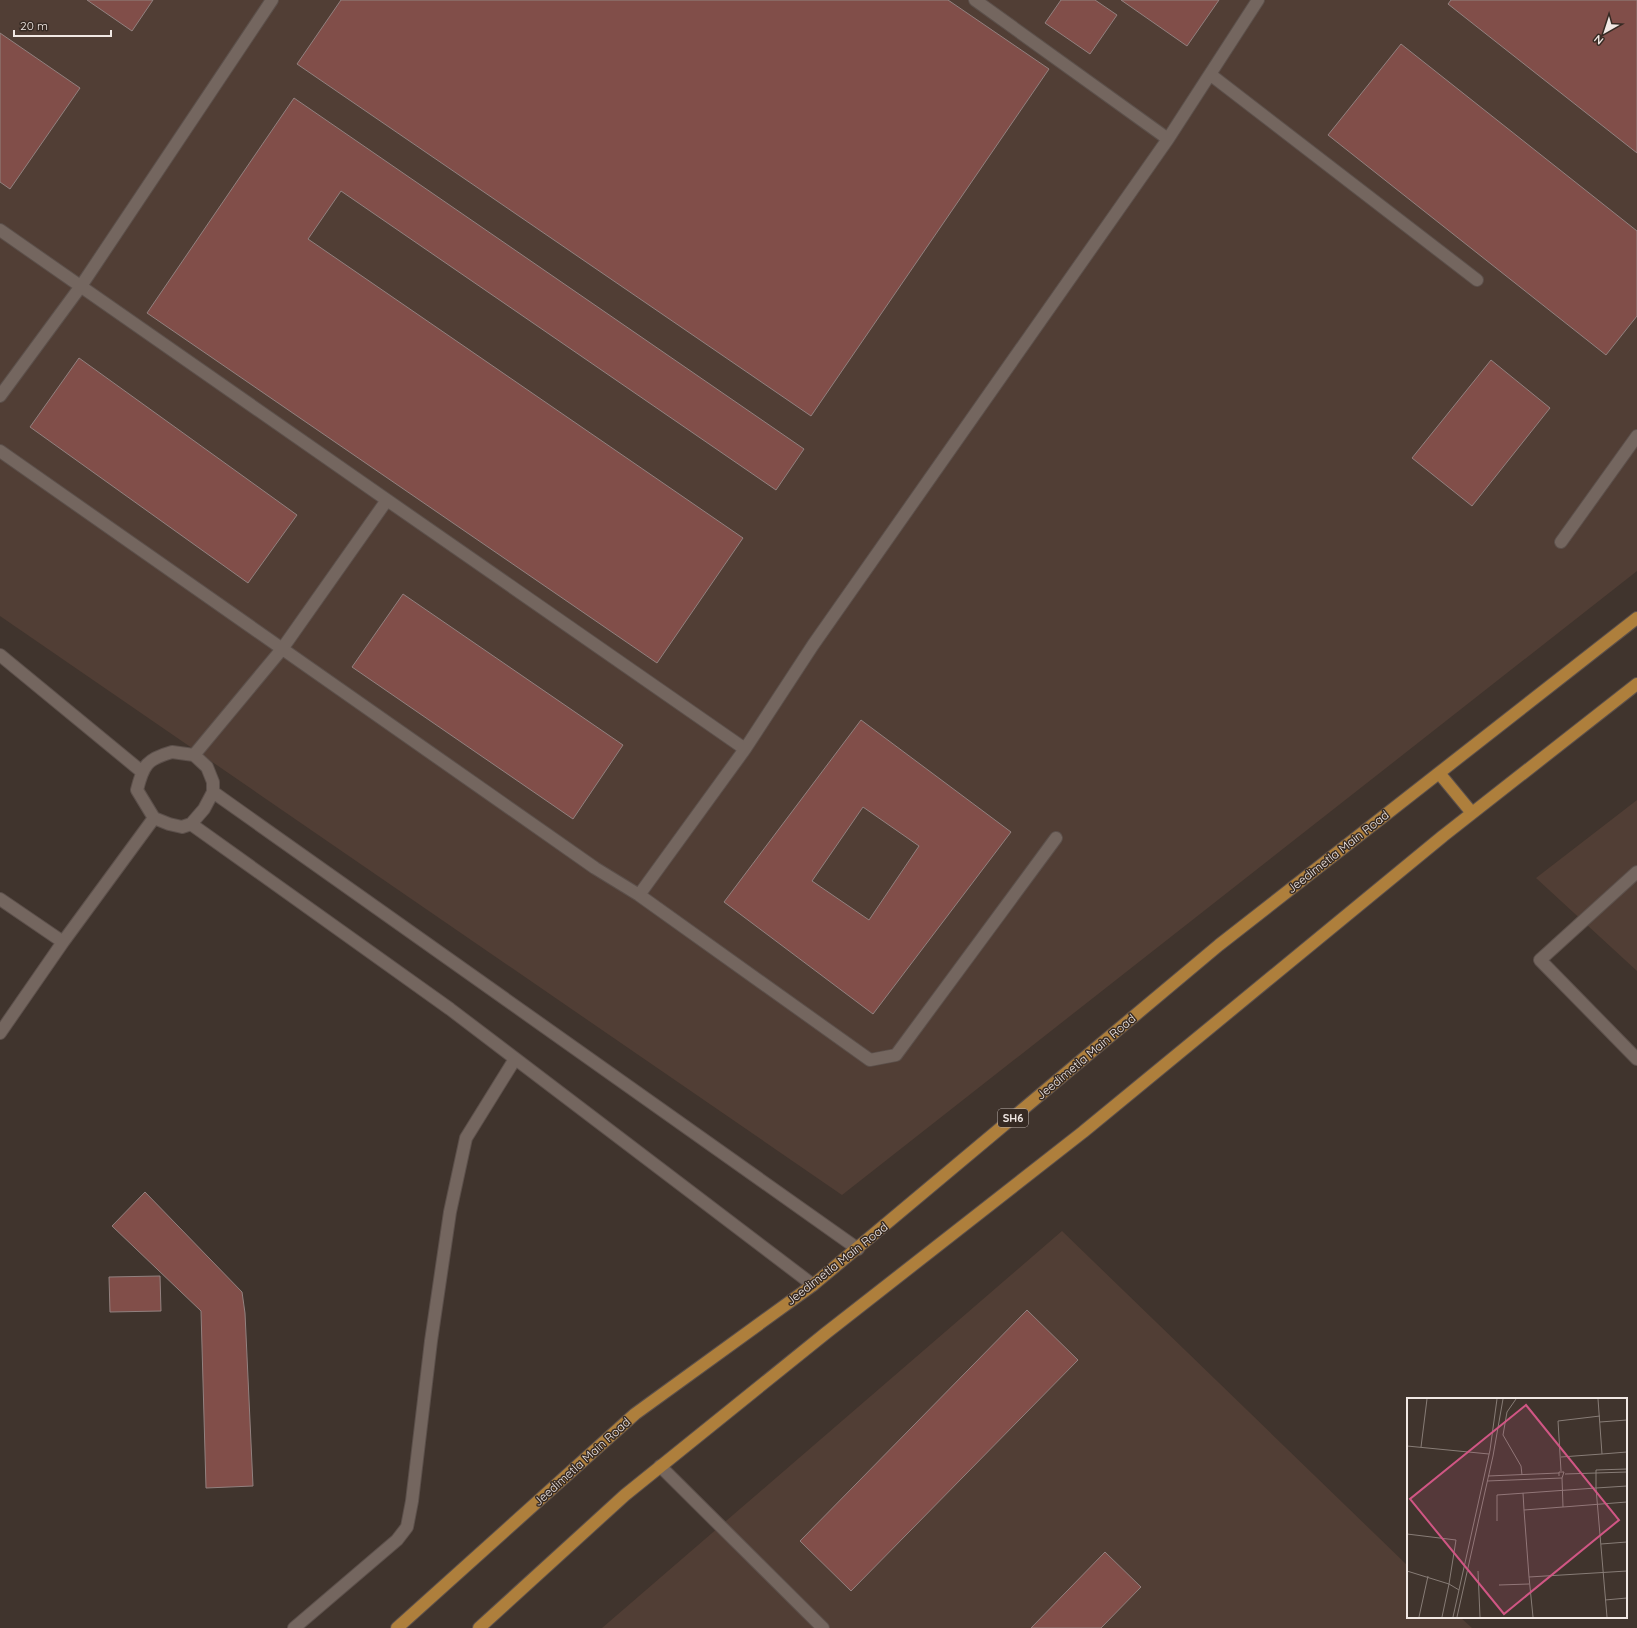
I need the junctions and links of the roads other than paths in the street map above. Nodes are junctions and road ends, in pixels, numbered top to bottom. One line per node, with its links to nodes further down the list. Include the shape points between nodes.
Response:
1 (272, 0): 8 (lane)
2 (975, 0): 5 (lane)
3 (1258, 0): 4 (lane)
4 (1211, 75): 5 (lane); 7 (lane)
5 (1168, 139): 18 (lane, via 813,645)
6 (0, 230): 8 (lane)
7 (1477, 280)
8 (81, 286): 9 (lane); 12 (lane)
9 (0, 396)
10 (1637, 436): 13 (lane)
11 (0, 451): 15 (lane)
12 (387, 500): 15 (lane); 18 (lane)
13 (1561, 542)
14 (1637, 618): 21 (main road, Jeedimetla Main Road / SH6)
15 (282, 648): 19 (lane); 28 (lane, via 595,868)
16 (0, 654): 20 (lane)
17 (1637, 684): 23 (main road)
18 (745, 749): 28 (lane)
19 (194, 755): 20 (lane, via 172,752 154,757); 22 (lane, via 207,766 213,782)
20 (141, 771): 24 (lane, via 137,790)
21 (1439, 773): 23 (main road); 34 (main road, Jeedimetla Main Road / SH6, via 1219,945)
22 (213, 792): 25 (lane, via 204,809); 34 (lane)
23 (1472, 813): 36 (main road, via 1083,1132)
24 (154, 818): 25 (lane, via 182,827); 30 (lane)
25 (191, 824): 32 (lane, via 444,1005)
26 (1056, 838): 28 (lane, via 896,1055 870,1060)
27 (1637, 872): 33 (lane, via 1540,960)
28 (639, 895)
29 (0, 899): 30 (lane)
30 (63, 942): 31 (lane)
31 (0, 1033)
32 (515, 1059): 35 (lane); 37 (lane, via 466,1138 450,1212 407,1527 397,1540)
33 (1637, 1059)
34 (858, 1248): 35 (main road, Jeedimetla Main Road / SH6)
35 (813, 1285): 38 (main road, Jeedimetla Main Road / SH6, via 636,1414)
36 (660, 1466): 39 (main road); 40 (lane)
37 (294, 1628)
38 (397, 1628)
39 (479, 1628)
40 (823, 1628)

